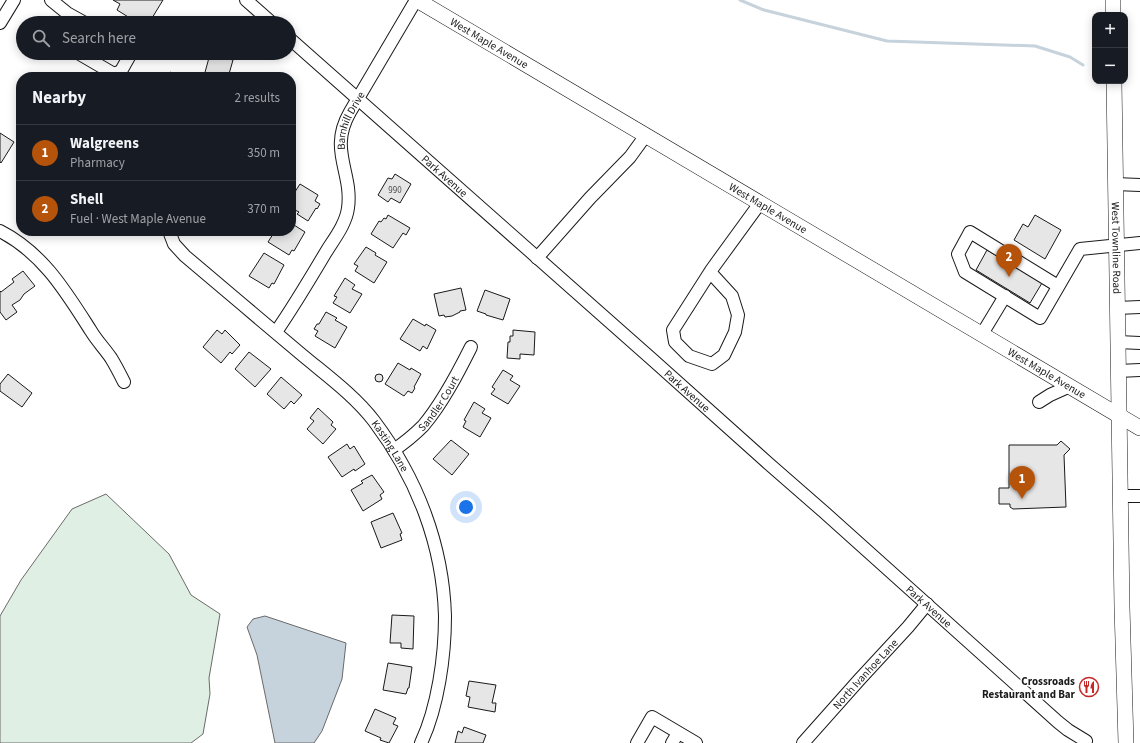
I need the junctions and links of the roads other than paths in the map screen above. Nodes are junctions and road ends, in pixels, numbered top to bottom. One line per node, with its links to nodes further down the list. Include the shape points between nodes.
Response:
1 (14, 0): 9 (street)
2 (51, 0): 7 (street)
3 (246, 0): 8 (street)
4 (417, 0): 16 (street, Barnhill Drive); 17 (main road, West Maple Avenue)
5 (1113, 0): 6 (main road)
6 (1113, 12)
7 (63, 16)
8 (264, 16)
9 (0, 23)
10 (296, 44): 16 (street, Park Avenue)
11 (90, 60): 13 (street)
12 (127, 60): 14 (street)
13 (111, 72)
14 (118, 72)
15 (1114, 84): 18 (main road, West Townline Road)
16 (358, 98): 25 (street, Park Avenue); 31 (street, Barnhill Drive, via 341,131 340,152 348,193 348,209 342,225)
17 (646, 135): 20 (main road, West Maple Avenue); 25 (street, via 630,157)
18 (1115, 184): 19 (street); 24 (main road, West Townline Road)
19 (1140, 185)
20 (760, 203): 26 (street); 32 (main road, West Maple Avenue)
21 (0, 232): 38 (street, via 15,239 45,266 111,358)
22 (171, 236): 31 (street, Kasting Lane, via 174,244 186,256)
23 (1140, 243): 24 (street)
24 (1116, 245): 27 (street, via 1080,249); 30 (main road, West Townline Road)
25 (537, 258): 46 (street, Park Avenue)
26 (710, 272): 26 (street, via 673,330 675,342 689,356 712,364 724,355 735,332 738,315 732,296)
27 (1058, 286): 28 (street, via 1040,318); 28 (street, via 970,232 958,254 965,272)
28 (1004, 296): 32 (street)
29 (1140, 307): 30 (street)
30 (1117, 308): 33 (main road, West Townline Road)
31 (276, 332): 43 (street, Kasting Lane, via 348,394 373,420)
32 (982, 334): 39 (main road, West Maple Avenue)
33 (1118, 342): 34 (street); 37 (main road, West Townline Road)
34 (1140, 343)
35 (471, 347): 43 (street, Sandler Court, via 431,416 421,428)
36 (1140, 370): 37 (street)
37 (1118, 371): 41 (main road, West Townline Road)
38 (124, 382)
39 (1070, 386): 40 (street); 41 (main road, West Maple Avenue)
40 (1039, 402)
41 (1119, 415): 42 (main road, West Maple Avenue); 44 (main road, West Townline Road)
42 (1140, 428)
43 (394, 450): 50 (street, Kasting Lane, via 428,518 438,552 444,600 445,640 440,682 430,721)
44 (1120, 496): 45 (street); 53 (main road, West Townline Road)
45 (1140, 496)
46 (928, 604): 48 (street, Park Avenue, via 1058,722); 49 (street, North Ivanhoe Lane)
47 (675, 738): 51 (street, via 652,717); 52 (street)
48 (1086, 741)
49 (804, 742)
50 (421, 743)
51 (637, 743)
52 (696, 743)
53 (1126, 743)

